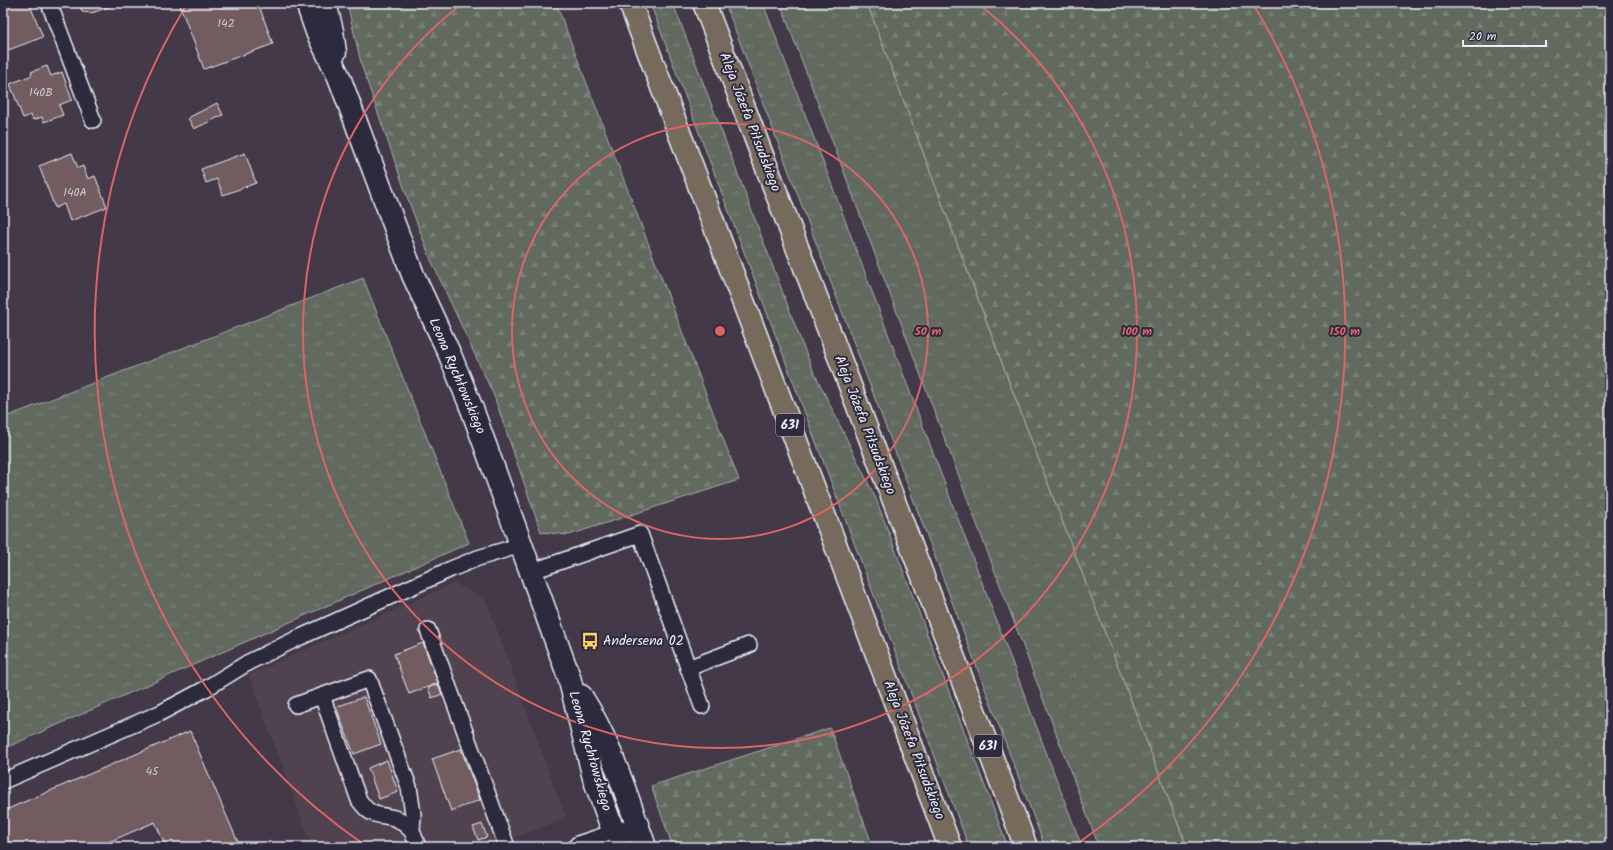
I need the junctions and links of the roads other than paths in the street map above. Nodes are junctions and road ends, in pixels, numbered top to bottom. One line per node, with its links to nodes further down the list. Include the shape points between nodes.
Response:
1 (49, 3): 7 (lane)
2 (307, 3): 6 (street, Leona Rychłowskiego, via 317,32)
3 (325, 3): 6 (street, Leona Rychłowskiego)
4 (630, 3): 24 (main road, Aleja Józefa Piłsudskiego / 631)
5 (704, 3): 25 (main road, Aleja Józefa Piłsudskiego / 631)
6 (339, 77): 8 (street, Leona Rychłowskiego, via 413,276 472,409)
7 (94, 120)
8 (521, 545): 9 (street, Leona Rychłowskiego); 17 (lane, via 451,569 301,637 249,662 160,713)
9 (530, 572): 12 (lane, via 640,534); 13 (street, Leona Rychłowskiego)
10 (428, 630): 22 (lane)
11 (749, 645): 12 (lane)
12 (688, 668): 16 (lane)
13 (569, 676): 19 (street, Leona Rychłowskiego, via 604,737); 20 (street, Leona Rychłowskiego, via 594,778)
14 (322, 696): 15 (lane); 18 (lane, via 359,800 367,810 376,815 396,818); 18 (lane, via 369,678 409,787 413,814)
15 (296, 705)
16 (702, 706)
17 (3, 781)
18 (412, 831): 21 (lane)
19 (642, 837): 20 (street)
20 (617, 841): 23 (street)
21 (418, 847)
22 (507, 847)
23 (580, 847)
24 (950, 847)
25 (1026, 847)

